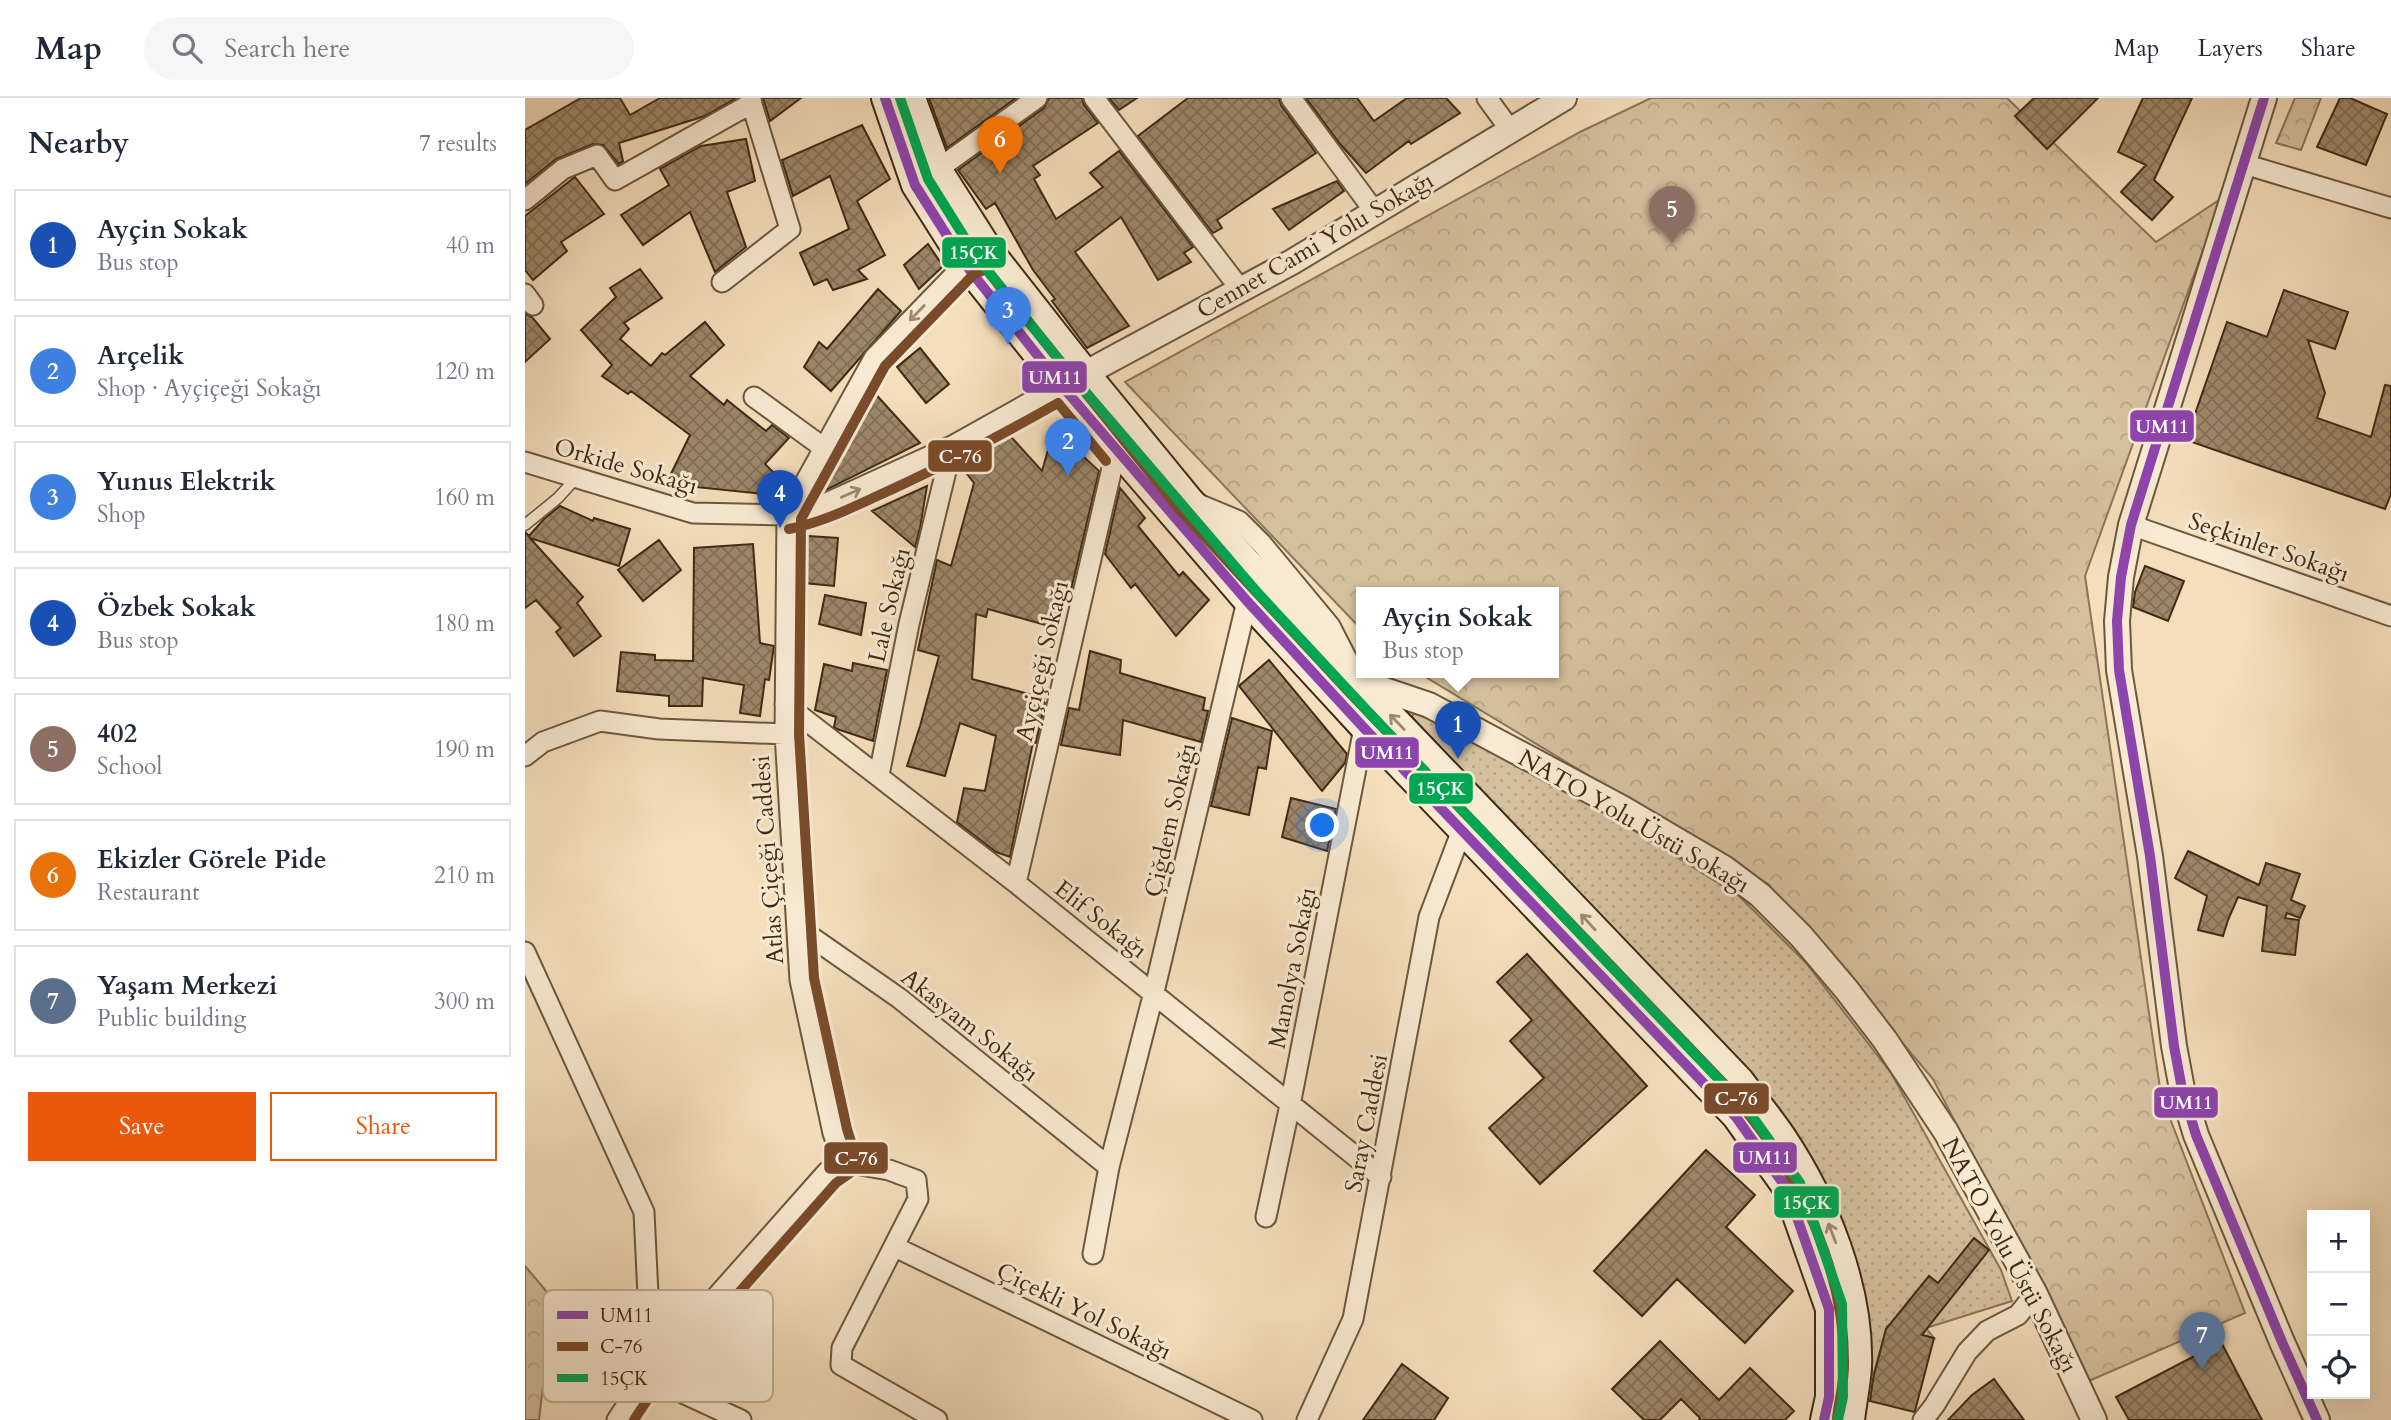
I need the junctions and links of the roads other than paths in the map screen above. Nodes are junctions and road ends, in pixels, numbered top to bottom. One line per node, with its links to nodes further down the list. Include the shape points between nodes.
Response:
1 (885, 98): 13 (main road)
2 (912, 98): 12 (main road)
3 (1037, 98): 12 (street)
4 (1094, 98): 20 (street)
5 (1291, 98): 16 (street)
6 (1487, 98): 10 (street)
7 (1564, 98): 10 (street, Cennet Cami Yolu Sokağı)
8 (2264, 98): 11 (street)
9 (751, 100): 14 (street, via 615,180 597,155 563,169); 19 (street, via 790,229)
10 (1511, 131): 16 (street, Cennet Cami Yolu Sokağı)
11 (2244, 164): 15 (street); 31 (street)
12 (938, 169): 13 (main road); 17 (main road)
13 (915, 185): 18 (main road)
14 (525, 200)
15 (2391, 208)
16 (1375, 212): 20 (street, Cennet Cami Yolu Sokağı)
17 (990, 251): 18 (main road); 21 (main road)
18 (965, 264): 22 (main road); 25 (street, Atlas Çiçeği Caddesi, one-way to 25, via 874,358)
19 (722, 282)
20 (1241, 290): 21 (street, Cennet Cami Yolu Sokağı)
21 (1086, 373): 22 (main road, Cennet Cami Yolu Sokağı); 34 (main road, via 1189,499)
22 (1061, 385): 24 (street, Orkide Sokağı); 26 (main road)
23 (754, 397): 25 (street)
24 (952, 446): 29 (street, Orkide Sokağı, one-way to 24, via 807,512); 40 (street, Lale Sokağı)
25 (824, 448): 29 (street, Atlas Çiçeği Caddesi)
26 (1116, 451): 32 (main road); 43 (street, Ayçiçeği Sokağı)
27 (525, 462): 28 (street, Orkide Sokağı)
28 (576, 478): 29 (street, Orkide Sokağı, via 693,513); 30 (lane)
29 (787, 514): 36 (street, Atlas Çiçeği Caddesi)
30 (525, 525)
31 (2131, 525): 33 (street, Seçkinler Sokağı); 68 (street, via 2117,621 2119,670 2150,856 2173,1046 2196,1135)
32 (1247, 601): 35 (main road); 46 (street, Çiğdem Sokağı)
33 (2391, 615)
34 (1358, 681): 35 (main road); 41 (main road, one-way to 34); 56 (street, NATO Yolu Üstü Sokağı, via 1429,705 1724,867 1760,895 1801,936 1885,1040 1946,1132)
35 (1338, 698): 37 (main road)
36 (785, 704): 38 (street, Atlas Çiçeği Caddesi); 40 (street, Elif Sokağı)
37 (1364, 729): 42 (main road); 47 (street, Manolya Sokağı)
38 (785, 734): 39 (street, via 659,729 600,721 543,742); 44 (street, Atlas Çiçeği Caddesi)
39 (525, 756)
40 (879, 775): 43 (street, Elif Sokağı)
41 (1478, 806): 42 (main road); 65 (main road, one-way to 41, via 1858,1366 1854,1307 1834,1237 1813,1188 1782,1136 1740,1080)
42 (1462, 830): 50 (street, Saray Caddesi, via 1429,917); 64 (main road, via 1736,1117 1787,1189 1829,1309 1829,1397)
43 (1016, 883): 46 (street, Elif Sokağı)
44 (797, 927): 48 (street, Atlas Çiçeği Caddesi, via 800,980); 49 (street, Akasyam Sokağı, via 899,998)
45 (525, 952): 54 (street, via 644,1212)
46 (1154, 992): 47 (street, Elif Sokağı); 49 (street, Çiğdem Sokağı)
47 (1290, 1105): 50 (street, Elif Sokağı); 51 (street, Manolya Sokağı)
48 (843, 1162): 52 (street, via 916,1180 918,1199); 55 (street, via 827,1172)
49 (1108, 1167): 53 (street, Çiğdem Sokağı)
50 (1381, 1177): 63 (street, Saray Caddesi, via 1353,1319)
51 (1266, 1217)
52 (895, 1247): 61 (street, via 842,1349 841,1366); 62 (street, Çiçekli Yol Sokağı)
53 (1093, 1254)
54 (648, 1290)
55 (722, 1290)
56 (2035, 1294): 66 (street, via 2018,1315 1987,1331 1967,1352); 67 (street, NATO Yolu Üstü Sokağı)
57 (629, 1402): 59 (street)
58 (702, 1402): 60 (street)
59 (617, 1420)
60 (741, 1420)
61 (937, 1420)
62 (1252, 1420)
63 (1307, 1420)
64 (1824, 1420)
65 (1851, 1420)
66 (1923, 1420)
67 (2094, 1420)
68 (2317, 1420)

